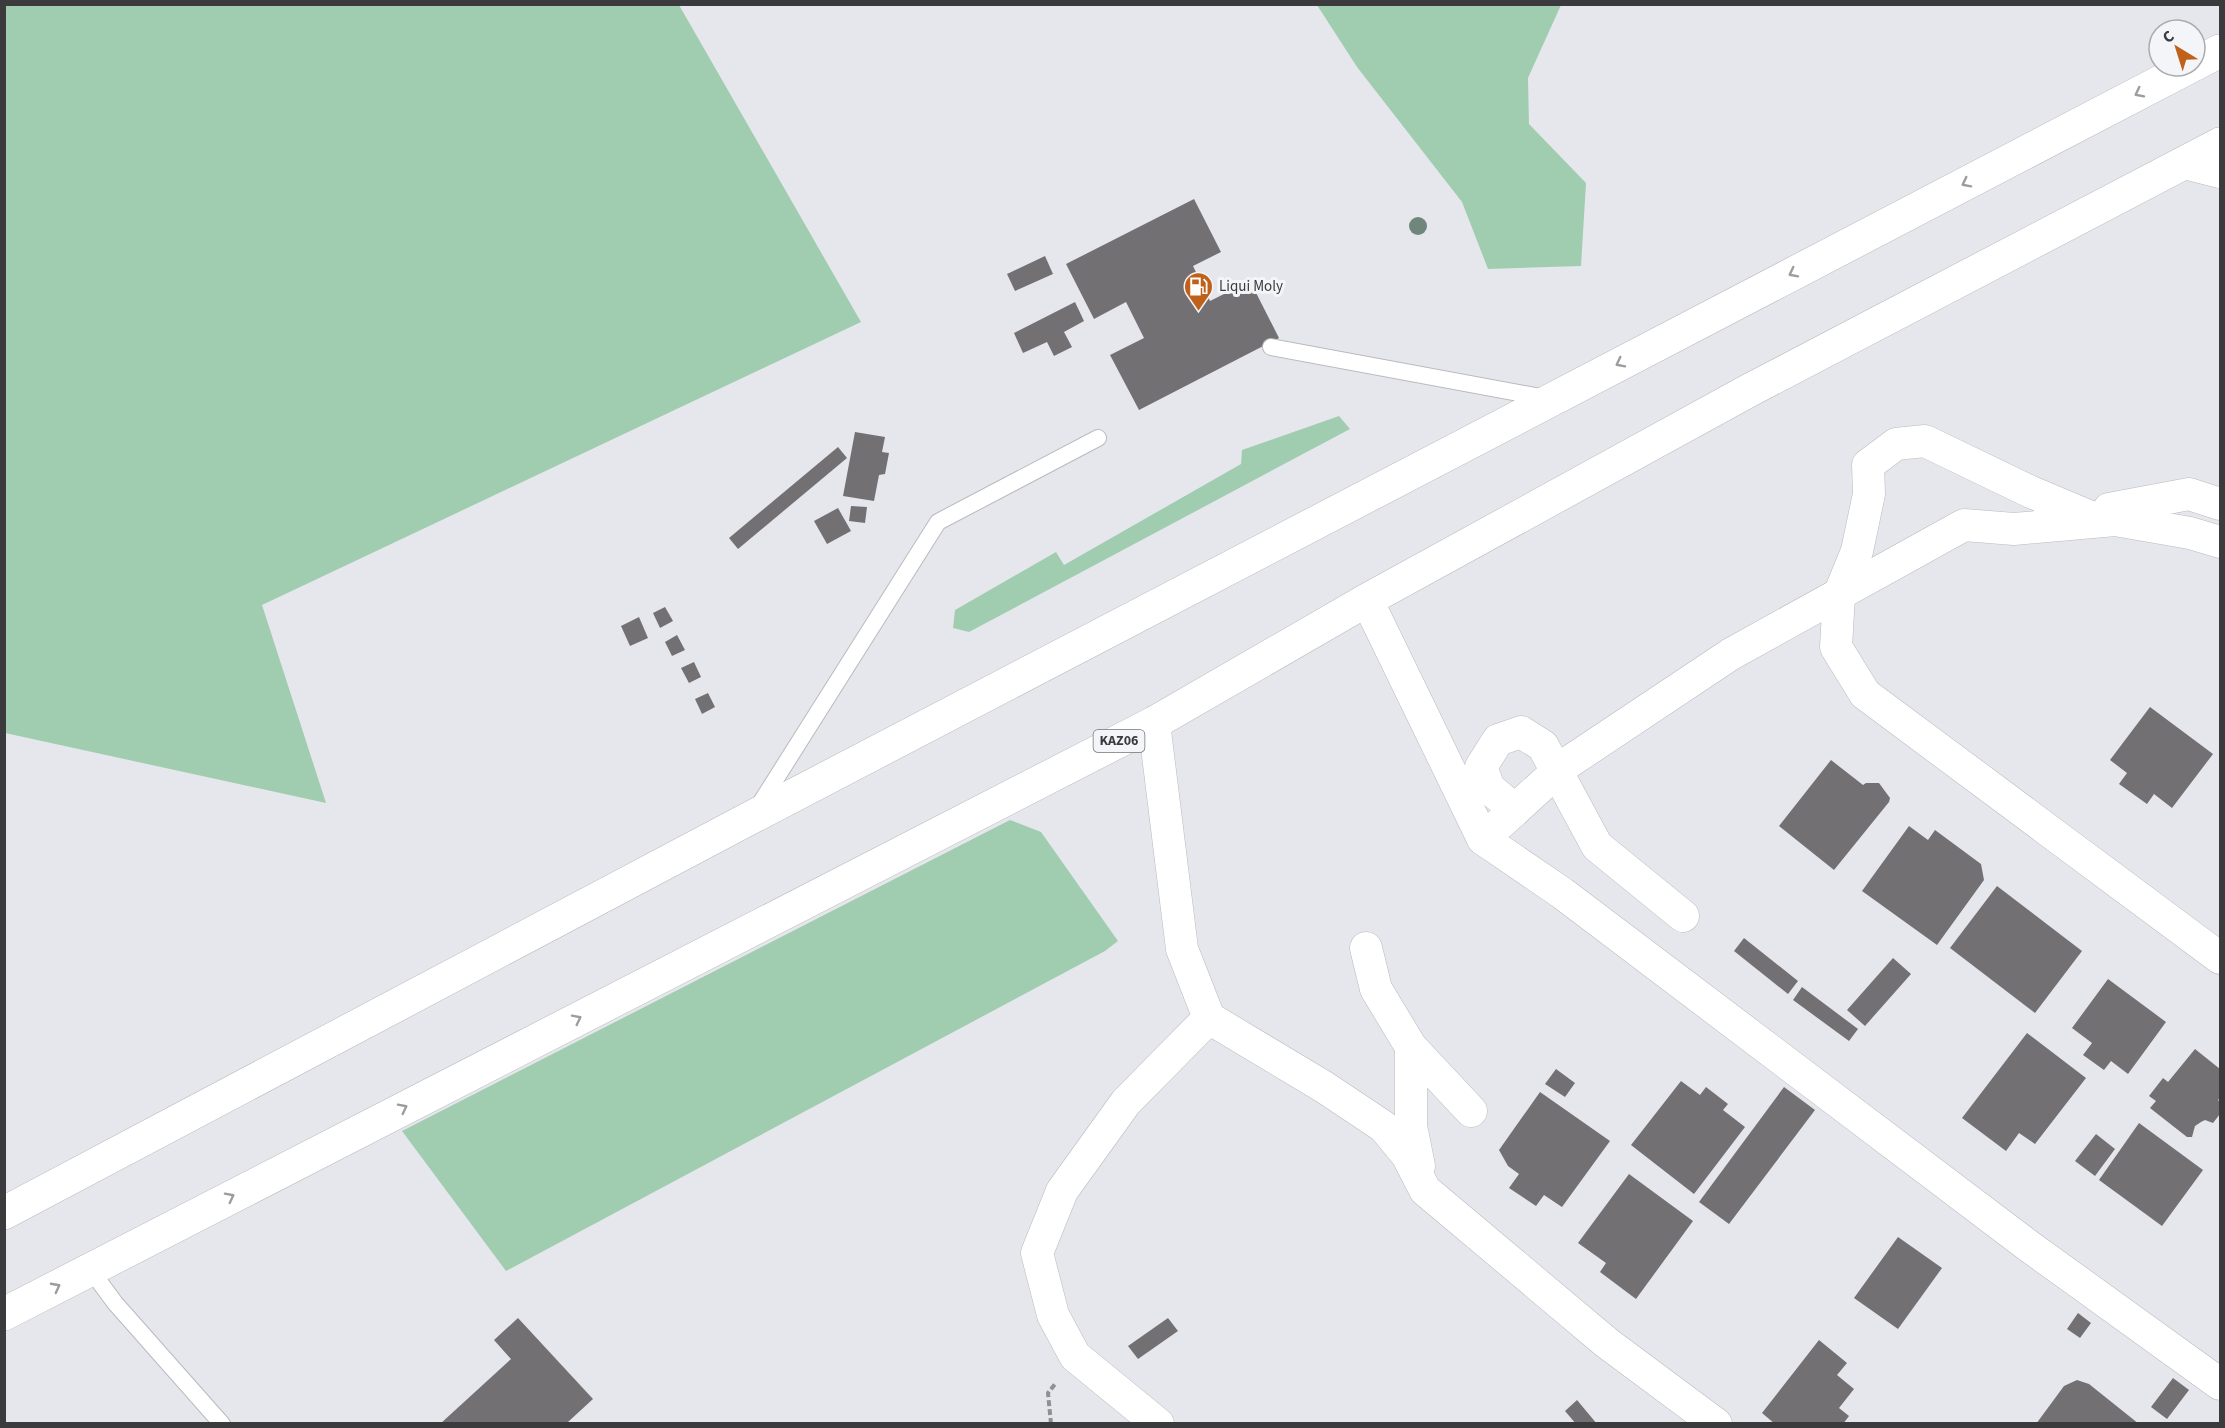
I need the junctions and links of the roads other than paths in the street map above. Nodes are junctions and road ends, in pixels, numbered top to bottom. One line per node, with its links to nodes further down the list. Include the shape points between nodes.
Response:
1 (2168, 78): 6 (highway, one-way to 6)
2 (2220, 144): 3 (highway, KАZ06)
3 (2184, 163): 4 (street); 12 (highway, KАZ06, via 1748,391)
4 (2220, 172)
5 (1271, 347): 6 (lane)
6 (1550, 399): 16 (highway)
7 (1098, 438): 16 (lane, via 938,522)
8 (2220, 504): 9 (street, via 2189,494 2109,509)
9 (2100, 521): 10 (street, via 2190,533); 11 (street, via 2014,529 1964,525); 11 (street, via 1925,441 1896,444 1868,465 1869,494 1857,550)
10 (2220, 542)
11 (1839, 595): 14 (street, via 1731,654); 20 (street, via 1836,647 1865,694)
12 (1367, 600): 13 (highway, KАZ06); 17 (street)
13 (1154, 723): 21 (street, via 1182,950); 26 (highway, KАZ06, one-way to 13)
14 (1557, 772): 15 (street); 15 (street, via 1544,746 1521,732 1497,740 1481,767 1489,788); 18 (street, via 1597,846)
15 (1515, 810): 17 (street)
16 (752, 817): 25 (highway)
17 (1483, 839): 28 (street, via 1562,893 2030,1247)
18 (1683, 916)
19 (1366, 948): 22 (street, via 1376,989)
20 (2220, 958)
21 (1209, 1018): 24 (street, via 1384,1127 1407,1155); 30 (street, via 1126,1102 1062,1191 1037,1253 1053,1315 1075,1356)
22 (1411, 1047): 23 (street); 24 (street, via 1411,1126)
23 (1471, 1111)
24 (1425, 1190): 31 (street, via 1607,1343)
25 (4, 1213)
26 (90, 1269): 27 (highway, KАZ06, one-way to 26); 29 (lane, via 115,1303)
27 (4, 1314)
28 (2220, 1384)
29 (222, 1424)
30 (1158, 1424)
31 (1716, 1424)

